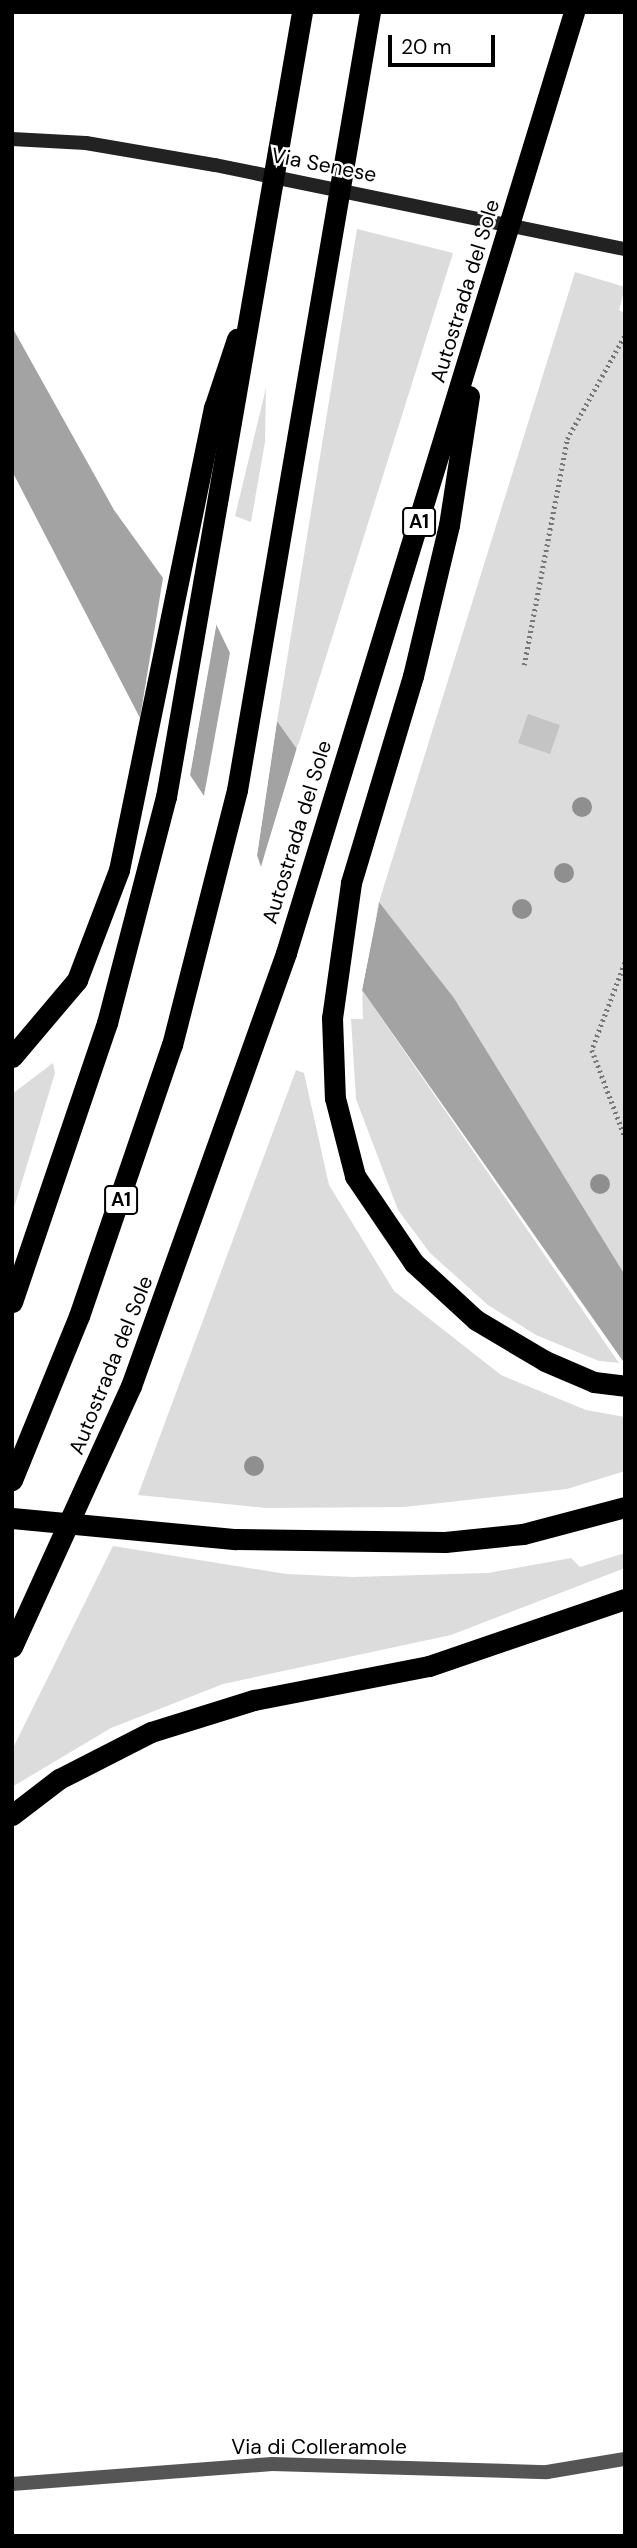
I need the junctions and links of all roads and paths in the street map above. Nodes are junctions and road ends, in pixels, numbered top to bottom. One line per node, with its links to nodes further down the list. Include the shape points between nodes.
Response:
1 (302, 12): 6 (highway)
2 (370, 12): 15 (highway, A1, via 270,624 207,913 120,1202)
3 (574, 12): 7 (highway, Autostrada del Sole / A1)
4 (12, 139): 5 (main road, Via Senese, via 86,144 215,165)
5 (625, 249)
6 (260, 271): 11 (highway, via 214,408 119,870 77,979); 13 (highway, via 166,797 107,1023)
7 (481, 322): 14 (highway, via 449,525 413,676 351,883 332,1018 335,1098 355,1176 414,1263 476,1320 594,1382); 19 (highway, Autostrada del Sole / A1, via 286,953 182,1253 87,1490)
8 (625, 335): 9 (path, via 567,439)
9 (524, 665)
10 (625, 963): 12 (path, via 592,1050)
11 (12, 1057)
12 (625, 1137)
13 (12, 1302)
14 (625, 1387)
15 (12, 1480)
16 (625, 1507): 17 (highway, via 523,1534 445,1542 236,1539)
17 (12, 1518)
18 (625, 1598): 20 (highway, via 429,1666 254,1700 151,1732 59,1779)
19 (12, 1647)
20 (12, 1815)
21 (625, 2459): 22 (street, Via di Colleramole, via 547,2473 272,2465)
22 (12, 2484)

